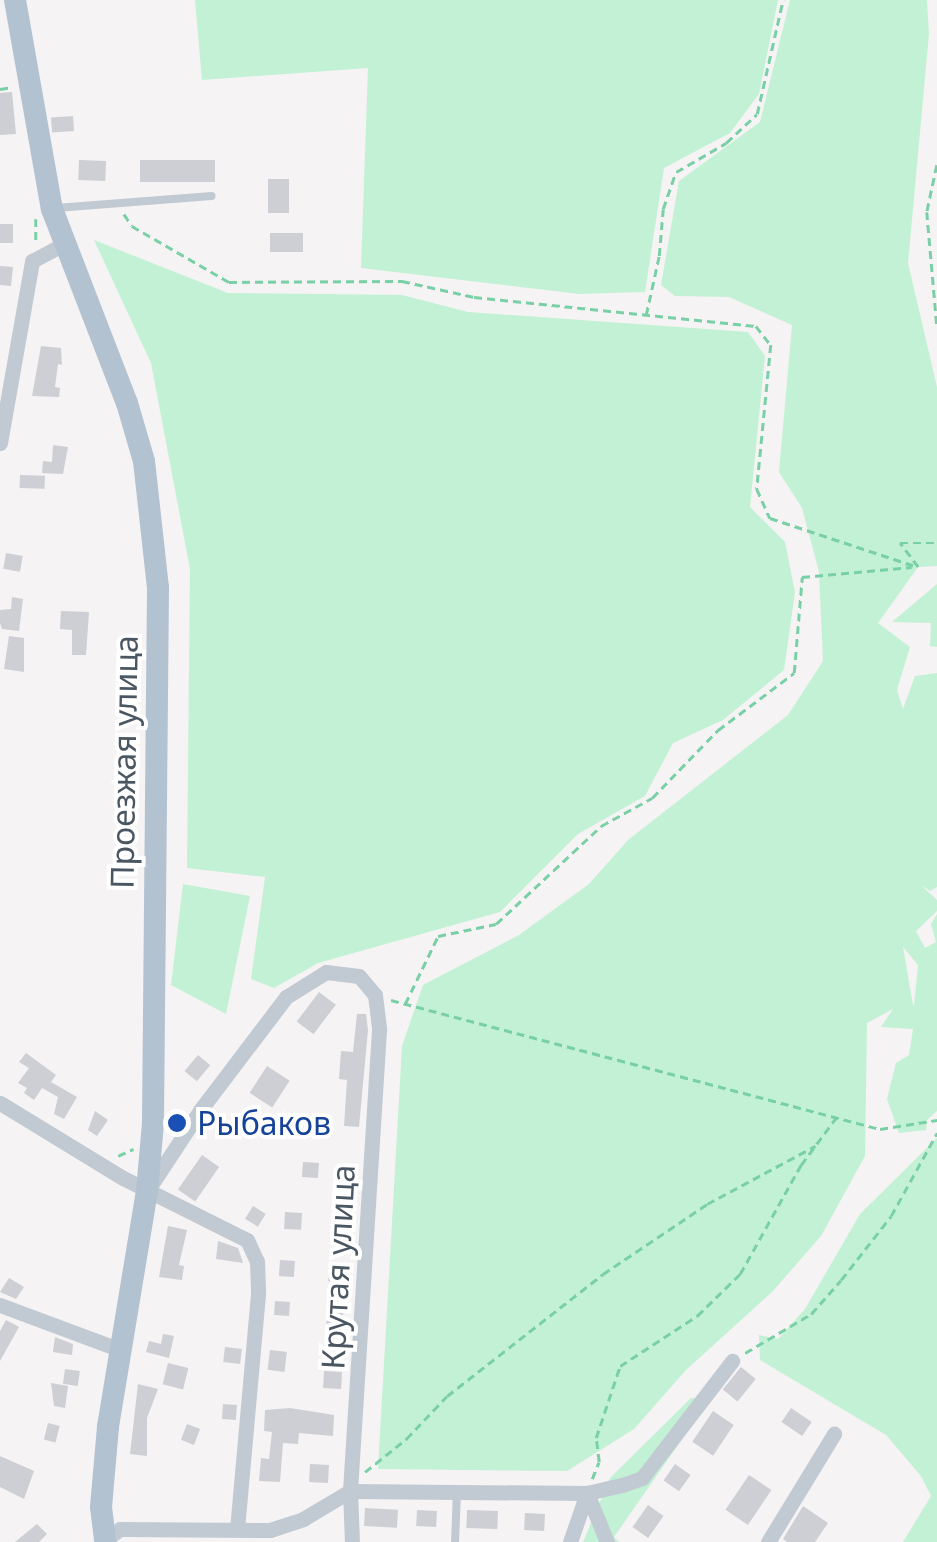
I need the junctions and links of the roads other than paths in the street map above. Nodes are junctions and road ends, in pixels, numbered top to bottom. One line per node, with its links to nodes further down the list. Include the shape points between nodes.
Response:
1 (15, 0): 3 (main road, Проезжая улица)
2 (212, 196): 3 (lane)
3 (52, 209): 4 (main road, Проезжая улица)
4 (64, 244): 5 (street, via 32,261); 7 (main road, Проезжая улица, via 127,403 152,518 160,656)
5 (0, 443)
6 (0, 1103): 7 (street)
7 (147, 1191): 9 (main road, Проезжая улица); 12 (street, Крутая улица, via 294,990 326,972 359,976 375,995 379,1030); 15 (street, via 248,1240 258,1261)
8 (0, 1305): 9 (street)
9 (121, 1350): 16 (main road, Проезжая улица, via 108,1427)
10 (732, 1362): 14 (street, via 642,1478)
11 (834, 1434): 21 (street)
12 (350, 1484): 13 (street); 15 (street, via 303,1519 270,1530); 17 (street, Крутая улица)
13 (456, 1492): 14 (street); 18 (lane)
14 (588, 1493): 19 (street); 20 (street)
15 (236, 1529): 16 (street, via 120,1530)
16 (104, 1541)
17 (352, 1542)
18 (456, 1542)
19 (570, 1542)
20 (607, 1542)
21 (768, 1542)

